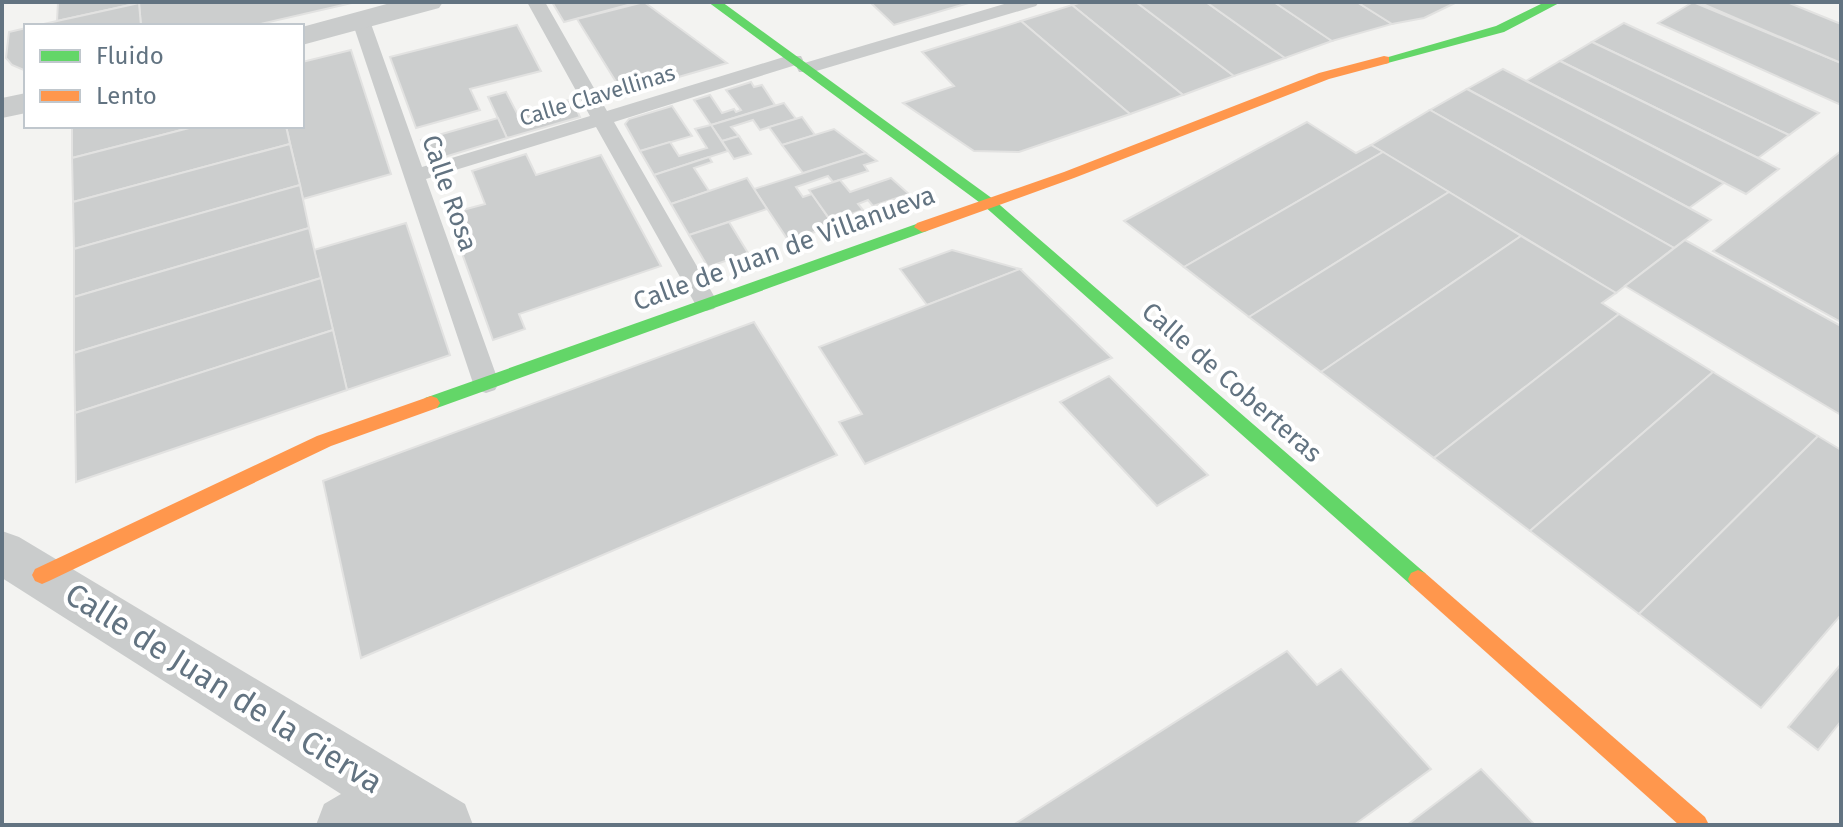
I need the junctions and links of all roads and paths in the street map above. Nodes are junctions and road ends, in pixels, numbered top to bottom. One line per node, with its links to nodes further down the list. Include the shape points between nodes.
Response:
1 (428, 2): 6 (street)
2 (536, 2): 11 (lane)
3 (714, 2): 8 (street, Calle de Coberteras)
4 (1030, 2): 8 (lane, Calle Clavellinas)
5 (1555, 2): 13 (street, Calle de Juan de Villanueva, via 1500,29 1324,76)
6 (361, 21): 7 (street); 12 (lane, Calle Rosa)
7 (304, 35)
8 (800, 64): 11 (lane, Calle Clavellinas); 13 (street, Calle de Coberteras)
9 (24, 103): 10 (street)
10 (2, 108)
11 (602, 119): 12 (lane, Calle Clavellinas); 14 (lane)
12 (414, 176): 15 (lane, Calle Rosa)
13 (988, 202): 14 (street, Calle de Juan de Villanueva); 20 (street, Calle de Coberteras)
14 (706, 303): 15 (street, Calle de Juan de Villanueva)
15 (486, 383): 16 (street, Calle de Juan de Villanueva, via 324,441)
16 (22, 564): 17 (street, Calle de Juan de la Cierva)
17 (393, 794): 18 (street); 19 (street, Calle de Juan de la Cierva)
18 (345, 825)
19 (444, 825)
20 (1697, 825)

